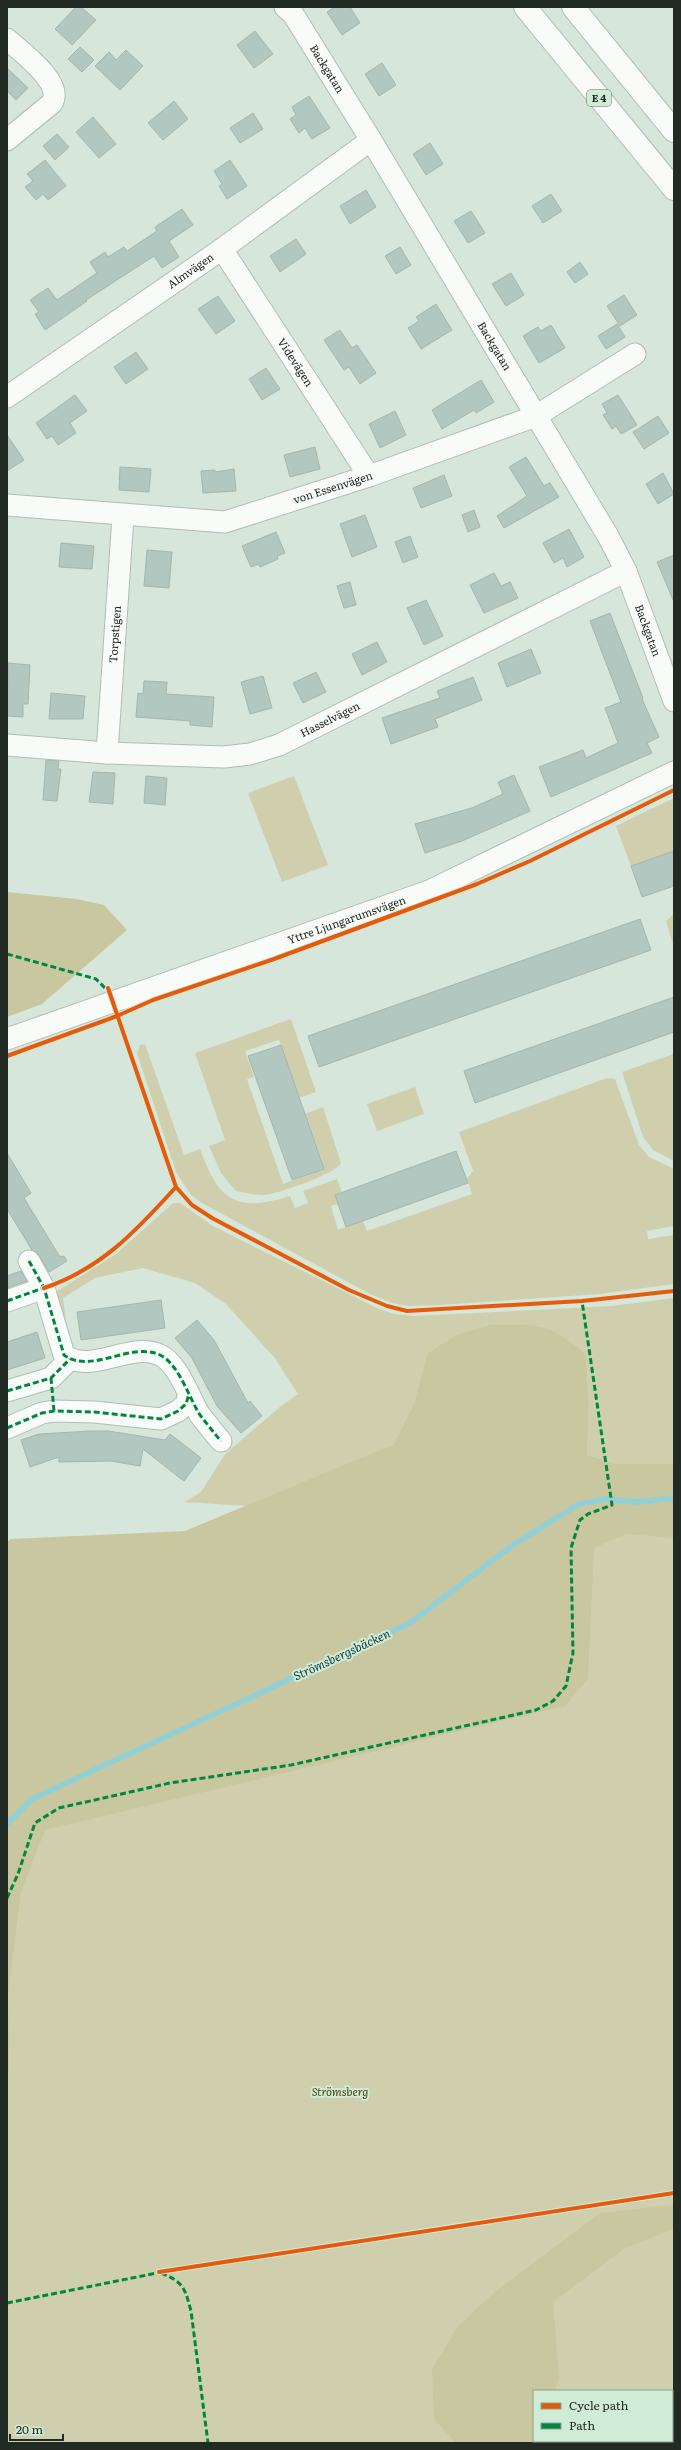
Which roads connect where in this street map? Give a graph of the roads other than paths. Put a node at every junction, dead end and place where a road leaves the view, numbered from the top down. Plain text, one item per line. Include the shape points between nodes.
1 (285, 7) edge
2 (525, 7) edge
3 (573, 7) edge
4 (7, 39) edge
5 (674, 131) edge
6 (7, 140) edge
7 (371, 140) junction
8 (674, 189) edge
9 (222, 249) junction
10 (635, 354) dead end
11 (7, 397) edge
12 (536, 416) junction
13 (369, 476) junction
14 (7, 505) edge
15 (123, 516) junction
16 (626, 570) junction
17 (674, 701) edge
18 (7, 745) edge
19 (107, 753) junction
20 (674, 772) edge
21 (7, 1039) edge
22 (29, 1261) dead end
23 (44, 1288) junction
24 (7, 1302) edge
25 (70, 1358) junction
26 (51, 1378) junction
27 (7, 1391) edge
28 (189, 1394) junction
29 (54, 1411) junction
30 (7, 1428) edge
31 (221, 1441) dead end

1 - 7 street, Backgatan via 292,14
2 - 8 highway, E 4
3 - 5 highway
4 - 6 street via 50,80 55,94 52,103
7 - 9 street, Almvägen
7 - 12 street, Backgatan
9 - 11 street, Almvägen
9 - 13 street, Videvägen
10 - 12 street, von Essenvägen
12 - 13 street, von Essenvägen
12 - 16 street, Backgatan
13 - 15 street, von Essenvägen via 225,522
14 - 15 street, von Essenvägen
15 - 19 street, Torpstigen
16 - 17 street, Backgatan
16 - 19 street, Hasselvägen via 279,745 250,754 224,758
18 - 19 street, Hasselvägen
20 - 21 street, Yttre Ljungarumsvägen via 429,891
22 - 23 street
23 - 24 street
23 - 25 street via 64,1355
25 - 26 street
25 - 28 street via 82,1361 144,1352 160,1355 168,1361
26 - 27 street
26 - 29 street
28 - 29 street via 186,1404 161,1419
28 - 31 street via 200,1414
29 - 30 street via 42,1412

